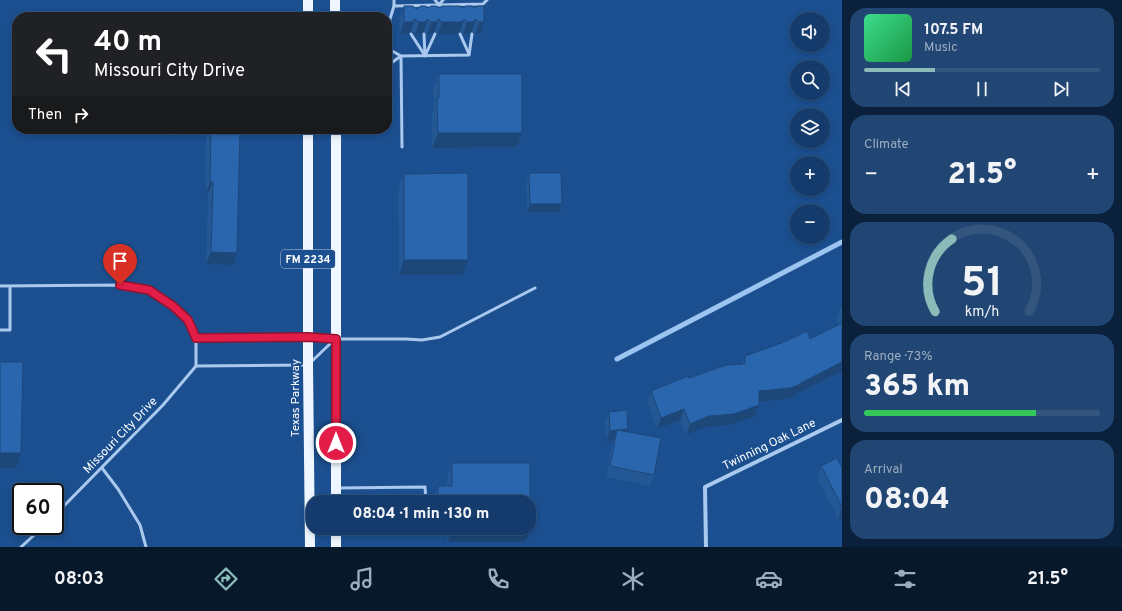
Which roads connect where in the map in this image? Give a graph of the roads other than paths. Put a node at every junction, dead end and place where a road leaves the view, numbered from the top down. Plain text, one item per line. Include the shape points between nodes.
1 (308, 0) edge
2 (335, 0) edge
3 (394, 0) edge
4 (435, 0) edge
5 (443, 0) edge
6 (473, 0) edge
7 (487, 0) edge
8 (473, 4) junction
9 (424, 5) junction
10 (439, 5) junction
11 (465, 5) junction
12 (394, 6) junction
13 (420, 9) edge
14 (428, 9) edge
15 (424, 11) edge
16 (462, 11) edge
17 (468, 11) edge
18 (308, 12) edge
19 (336, 12) edge
20 (392, 12) edge
21 (411, 34) edge
22 (424, 34) edge
23 (435, 34) edge
24 (460, 34) edge
25 (472, 34) edge
26 (392, 51) edge
27 (469, 55) junction
28 (401, 56) junction
29 (425, 56) junction
30 (392, 62) edge
31 (308, 134) edge
32 (336, 134) edge
33 (402, 147) dead end
34 (0, 286) edge
35 (10, 287) junction
36 (535, 288) dead end
37 (0, 330) edge
38 (308, 337) junction
39 (196, 338) junction
40 (336, 339) junction
41 (308, 365) junction
42 (196, 366) junction
43 (842, 420) edge
44 (102, 468) junction
45 (336, 488) junction
46 (336, 495) edge
47 (426, 495) edge
48 (64, 506) edge
49 (34, 535) edge
50 (336, 535) edge
51 (21, 547) edge
52 (146, 547) edge
53 (310, 547) edge
54 (336, 547) edge
55 (706, 547) edge

1 - 18 main road
2 - 19 main road
3 - 12 lane
4 - 10 lane
5 - 10 lane
6 - 8 lane
7 - 8 lane via 484,4
8 - 11 lane
9 - 10 lane
9 - 12 lane
9 - 13 lane
9 - 14 lane
9 - 15 lane
10 - 11 lane
11 - 16 lane
11 - 17 lane
12 - 20 lane
21 - 29 lane
22 - 29 lane
23 - 29 lane
24 - 27 lane
25 - 27 lane
26 - 28 lane
27 - 29 lane
28 - 29 lane
28 - 30 lane
28 - 33 lane
31 - 38 main road, Texas Parkway / FM 2234
32 - 40 main road, FM 2234
34 - 35 lane
35 - 37 lane via 10,330
35 - 39 lane via 120,285 149,290 188,320
36 - 40 lane via 440,337 422,340
38 - 39 lane
38 - 40 lane
38 - 41 main road, Texas Parkway / FM 2234
39 - 42 lane
40 - 41 lane
40 - 45 main road, FM 2234
41 - 42 lane
41 - 53 main road, Texas Parkway / FM 2234
42 - 44 lane, Missouri City Drive via 163,405
43 - 55 street, Twinning Oak Lane via 705,487
44 - 48 lane, Missouri City Drive
44 - 52 lane via 140,525
45 - 46 main road, FM 2234
45 - 47 lane via 425,487
49 - 51 lane
50 - 54 main road

